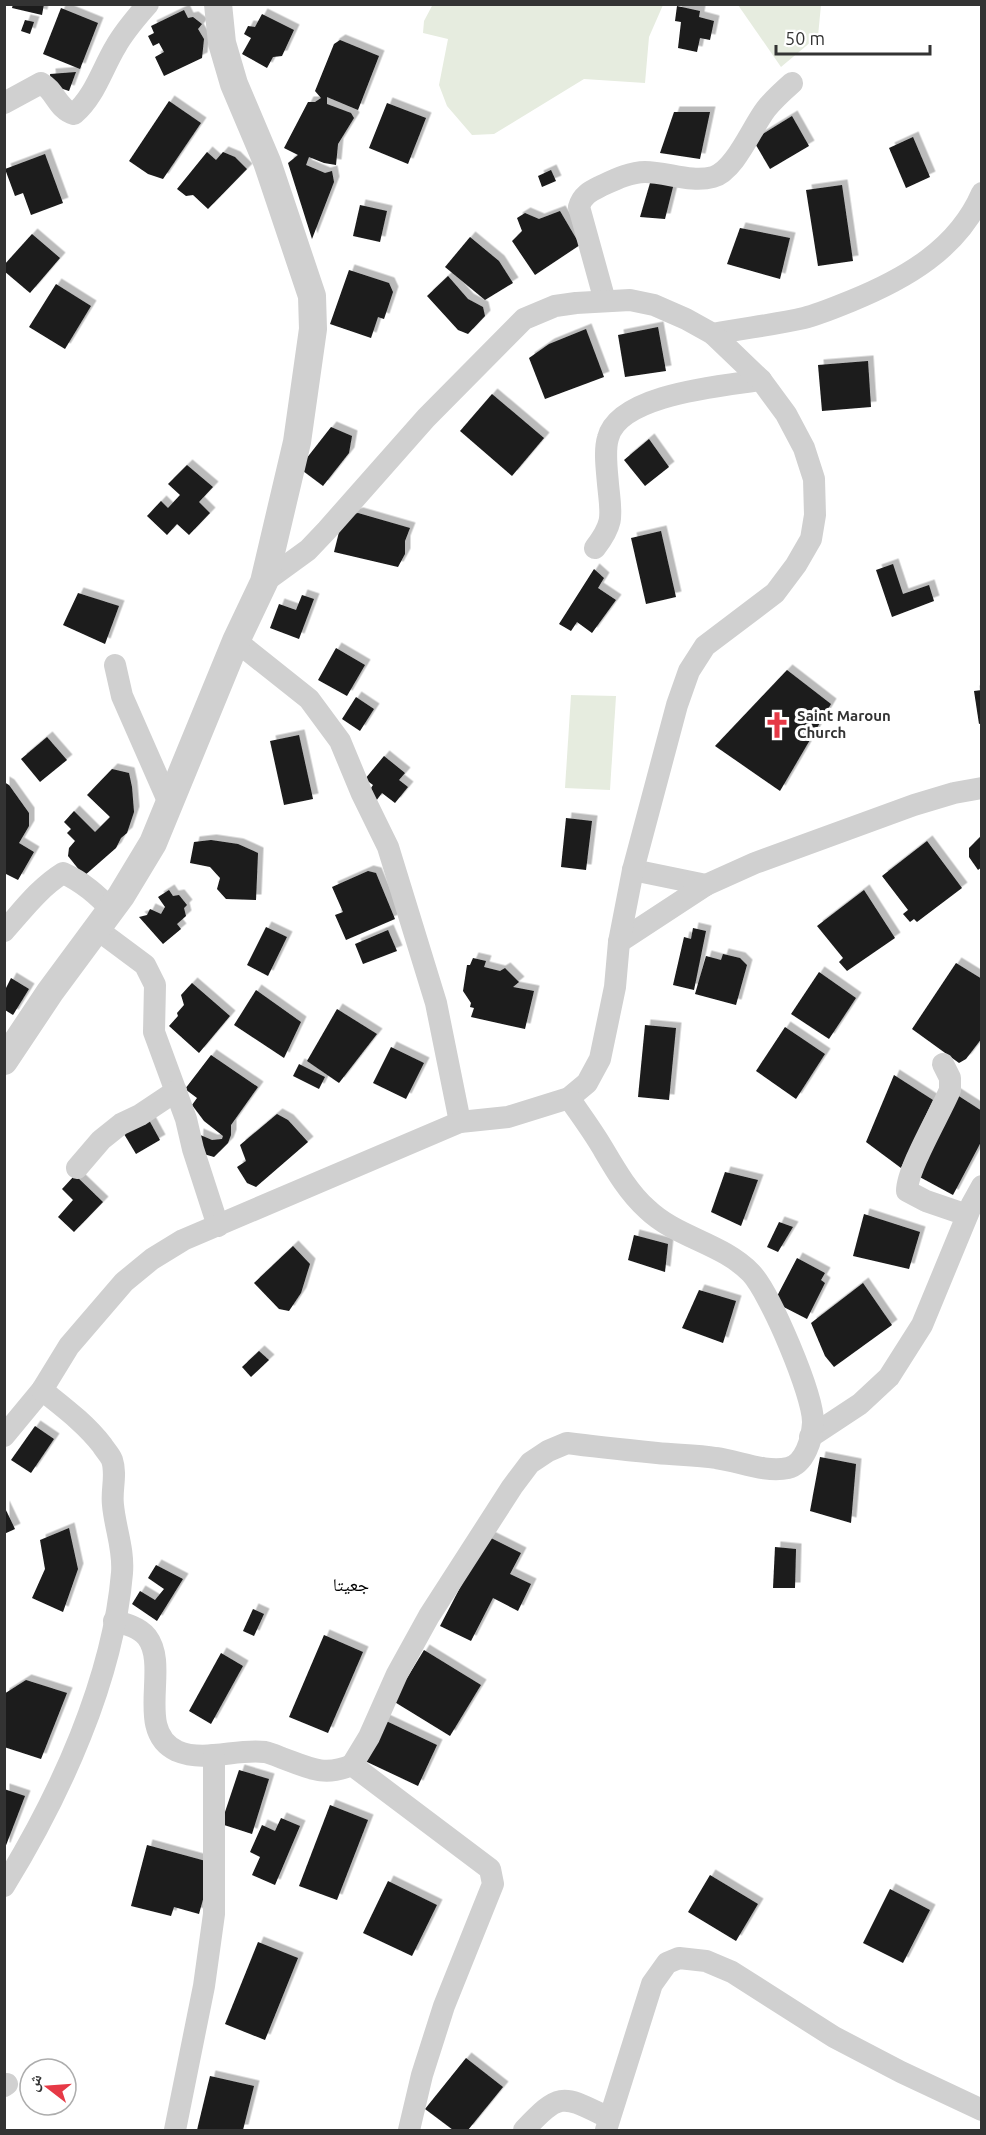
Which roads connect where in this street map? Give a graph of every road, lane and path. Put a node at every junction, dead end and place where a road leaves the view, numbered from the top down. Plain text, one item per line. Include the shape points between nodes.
1 (148, 4) edge
2 (218, 4) edge
3 (792, 83) dead end
4 (4, 102) edge
5 (981, 193) edge
6 (605, 301) junction
7 (713, 334) junction
8 (761, 380) junction
9 (595, 548) dead end
10 (264, 582) junction
11 (236, 640) junction
12 (115, 665) dead end
13 (981, 788) edge
14 (169, 803) junction
15 (633, 870) junction
16 (706, 885) junction
17 (105, 920) junction
18 (4, 931) edge
19 (619, 942) junction
20 (4, 1061) edge
21 (943, 1064) dead end
22 (176, 1091) junction
23 (569, 1098) junction
24 (460, 1122) junction
25 (77, 1168) dead end
26 (981, 1185) edge
27 (967, 1215) junction
28 (218, 1226) junction
29 (42, 1390) junction
30 (4, 1437) edge
31 (810, 1437) junction
32 (114, 1621) junction
33 (214, 1755) junction
34 (352, 1765) junction
35 (4, 1886) edge
36 (981, 2110) edge
37 (607, 2124) edge
38 (175, 2130) edge
39 (409, 2130) edge
40 (524, 2130) edge

1 - 4 street via 126,29 102,75 74,114 63,108 41,83
2 - 10 street via 222,43 234,84 267,162 312,296 314,329 297,442
3 - 6 street via 767,108 732,162 714,177 643,172 618,178 581,200 579,207
5 - 7 street via 965,225 906,275 807,317
6 - 7 street via 630,300 654,305
6 - 10 street via 555,306 524,319 426,418 308,550
7 - 8 street
8 - 9 street via 681,392 639,407 616,421 608,438 610,522 608,532
8 - 15 street via 786,414 804,448 814,479 811,539 775,593 705,646 689,671
10 - 11 street
11 - 14 street
11 - 24 street via 309,699 340,741 388,848 436,1004
12 - 14 street via 122,696
13 - 16 street via 914,805
14 - 17 street via 153,843
15 - 16 street
15 - 19 street
16 - 19 street
17 - 18 street via 93,891 63,873 38,891
17 - 20 street
17 - 22 street via 145,965 155,985 154,1032
19 - 23 street via 615,987 600,1059 587,1083
21 - 27 street via 950,1078 950,1090 907,1191
22 - 25 street via 121,1124
22 - 28 street
23 - 24 street via 508,1117
23 - 31 street via 618,1174 647,1209 669,1226 734,1260 762,1288 804,1384 813,1423
24 - 28 street
26 - 27 street
27 - 31 street via 922,1325 889,1377 860,1404
28 - 29 street via 183,1240 124,1282 69,1346
29 - 30 street
29 - 32 street via 88,1428 112,1458 112,1504 122,1571
31 - 34 street via 804,1456 790,1467 773,1469 716,1458 567,1443 530,1463 429,1616
32 - 33 street via 138,1628 148,1637 154,1655 156,1724 162,1740 178,1751
32 - 35 street via 100,1680 80,1736 25,1852
33 - 34 street via 265,1752 324,1772
33 - 38 street via 214,1914
34 - 39 street via 490,1869 493,1884 444,2006
36 - 37 street via 834,2037 732,1972 706,1961 679,1958 667,1963 652,1983
37 - 40 street via 569,2100 561,2100

